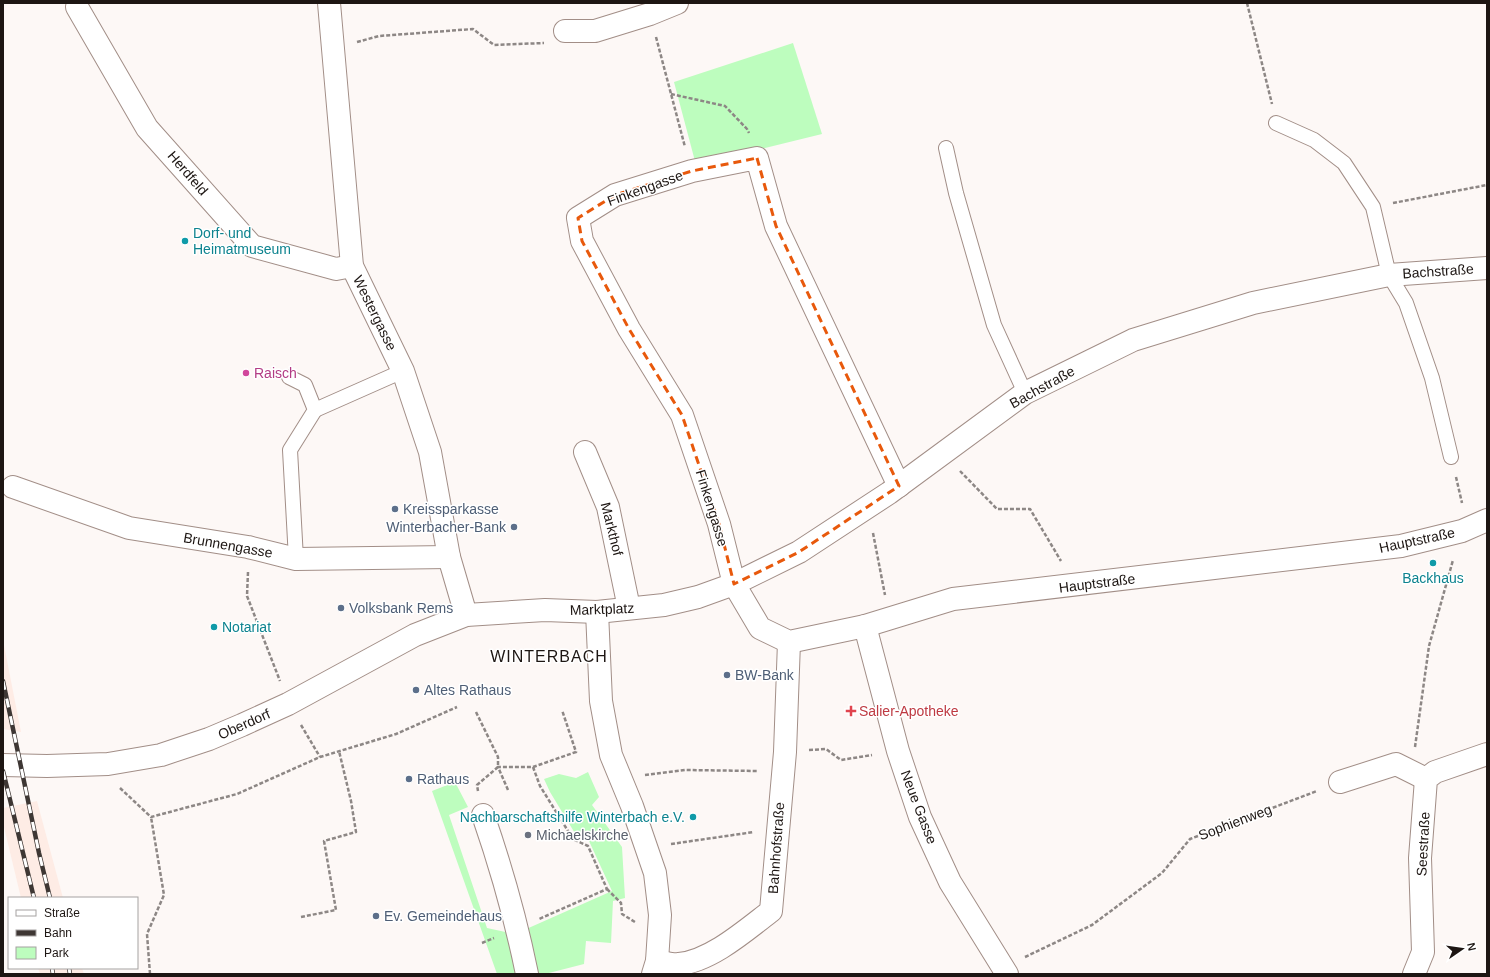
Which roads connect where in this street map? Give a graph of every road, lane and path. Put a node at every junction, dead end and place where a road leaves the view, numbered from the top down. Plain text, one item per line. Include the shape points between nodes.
1 (329, 3) edge
2 (677, 3) edge
3 (1248, 3) edge
4 (77, 7) dead end
5 (650, 14) junction
6 (565, 30) joint
7 (332, 49) junction
8 (671, 94) junction
9 (1276, 124) joint
10 (946, 148) dead end
11 (757, 158) junction
12 (692, 171) junction
13 (1487, 185) edge
14 (1373, 207) junction
15 (352, 266) junction
16 (1487, 268) edge
17 (1388, 275) junction
18 (403, 371) junction
19 (289, 377) dead end
20 (1025, 394) junction
21 (315, 410) junction
22 (585, 452) dead end
23 (944, 453) junction
24 (1451, 457) joint
25 (899, 486) junction
26 (13, 487) dead end
27 (863, 510) junction
28 (1487, 520) edge
29 (1462, 532) junction
30 (248, 547) junction
31 (449, 557) junction
32 (296, 559) junction
33 (734, 584) junction
34 (1064, 587) junction
35 (629, 608) junction
36 (597, 612) junction
37 (466, 615) junction
38 (890, 619) junction
39 (865, 626) junction
40 (789, 642) junction
41 (288, 704) junction
42 (457, 707) dead end
43 (562, 710) dead end
44 (476, 712) dead end
45 (339, 751) junction
46 (898, 751) junction
47 (1487, 754) edge
48 (320, 757) junction
49 (784, 762) junction
50 (108, 764) junction
51 (3, 765) edge
52 (498, 767) junction
53 (533, 767) junction
54 (1431, 775) junction
55 (622, 782) junction
56 (1340, 782) joint
57 (508, 790) dead end
58 (481, 806) joint
59 (151, 817) junction
60 (778, 829) junction
61 (648, 851) junction
62 (607, 889) junction
63 (301, 917) dead end
64 (518, 928) junction
65 (660, 930) junction
66 (482, 943) dead end
67 (655, 968) edge
68 (1005, 971) edge
69 (150, 974) edge
70 (527, 974) edge
71 (1414, 974) edge

1 - 7 street, Westergasse
2 - 5 street
3 - 9 path
4 - 15 street, Herdfeld via 147,128 252,246 336,269
5 - 6 street via 595,31
5 - 8 path
6 - 7 path via 553,43 494,44 473,29 379,36
7 - 15 street, Westergasse
8 - 11 path via 725,106 747,129
8 - 12 path
9 - 14 lane, Bachstraße via 1314,140 1344,162
10 - 20 lane via 956,193 994,325
11 - 12 street, Finkengasse
11 - 25 street via 776,226
12 - 33 street, Finkengasse via 615,195 578,218 582,241 629,329 682,415 719,524
13 - 14 path
14 - 17 lane, Bachstraße
15 - 18 street, Westergasse
16 - 17 street, Bachstraße
17 - 20 street, Bachstraße via 1253,302 1133,340
17 - 24 lane via 1406,303 1432,378
18 - 21 lane
18 - 31 street, Westergasse via 430,452
19 - 21 lane via 305,385
20 - 23 street, Bachstraße
21 - 32 lane via 290,450
22 - 35 street, Markthof via 608,507
23 - 25 street, Bachstraße
23 - 34 path via 997,509 1030,509 1063,564
24 - 29 path via 1466,517
25 - 27 street, Bachstraße
26 - 30 street, Brunnengasse via 129,528
27 - 33 street, Bachstraße via 799,552
27 - 38 path via 871,524
28 - 29 street, Hauptstraße
29 - 34 street, Hauptstraße via 1400,546
29 - 54 path via 1429,646 1414,752
30 - 32 street, Brunnengasse
30 - 41 path via 247,596
31 - 32 street, Brunnengasse
31 - 37 street, Westergasse
33 - 35 street, Marktplatz via 698,597 664,605
33 - 40 street via 760,628
34 - 38 street, Hauptstraße via 953,600
35 - 36 street, Marktplatz
36 - 37 street, Marktplatz via 545,610
36 - 55 street via 601,700 611,754
37 - 41 street, Oberdorf via 414,635
38 - 39 street, Hauptstraße
39 - 40 street, Hauptstraße
39 - 46 street, Neue Gasse
40 - 49 street, Bahnhofstraße
41 - 48 path
41 - 50 street, Oberdorf via 202,741 161,755
42 - 45 path via 396,734
43 - 53 path via 576,752
44 - 52 path via 498,757
45 - 48 path
45 - 63 path via 356,832 324,841 336,910
46 - 49 path via 841,760 826,749
46 - 68 street, Neue Gasse via 920,817 950,882
47 - 54 street
48 - 59 path via 237,794
49 - 55 path via 685,770 639,776
49 - 60 street, Bahnhofstraße
50 - 51 street, Oberdorf
50 - 59 path via 111,781
52 - 53 path
52 - 57 path
52 - 58 path via 477,785
53 - 62 path via 540,786 573,839 588,846
54 - 56 street via 1396,764
54 - 71 street, Seestraße via 1420,858 1423,952
55 - 61 street
56 - 68 path, Sophienweg via 1190,839 1162,872 1092,925
58 - 64 street
59 - 69 path via 164,895 147,934
60 - 61 path via 668,844
60 - 67 street, Bahnhofstraße via 771,911 726,945 694,961
61 - 65 street via 655,873
62 - 64 path
62 - 65 path via 621,903 622,914 642,926
64 - 66 path
64 - 70 street
65 - 67 street

